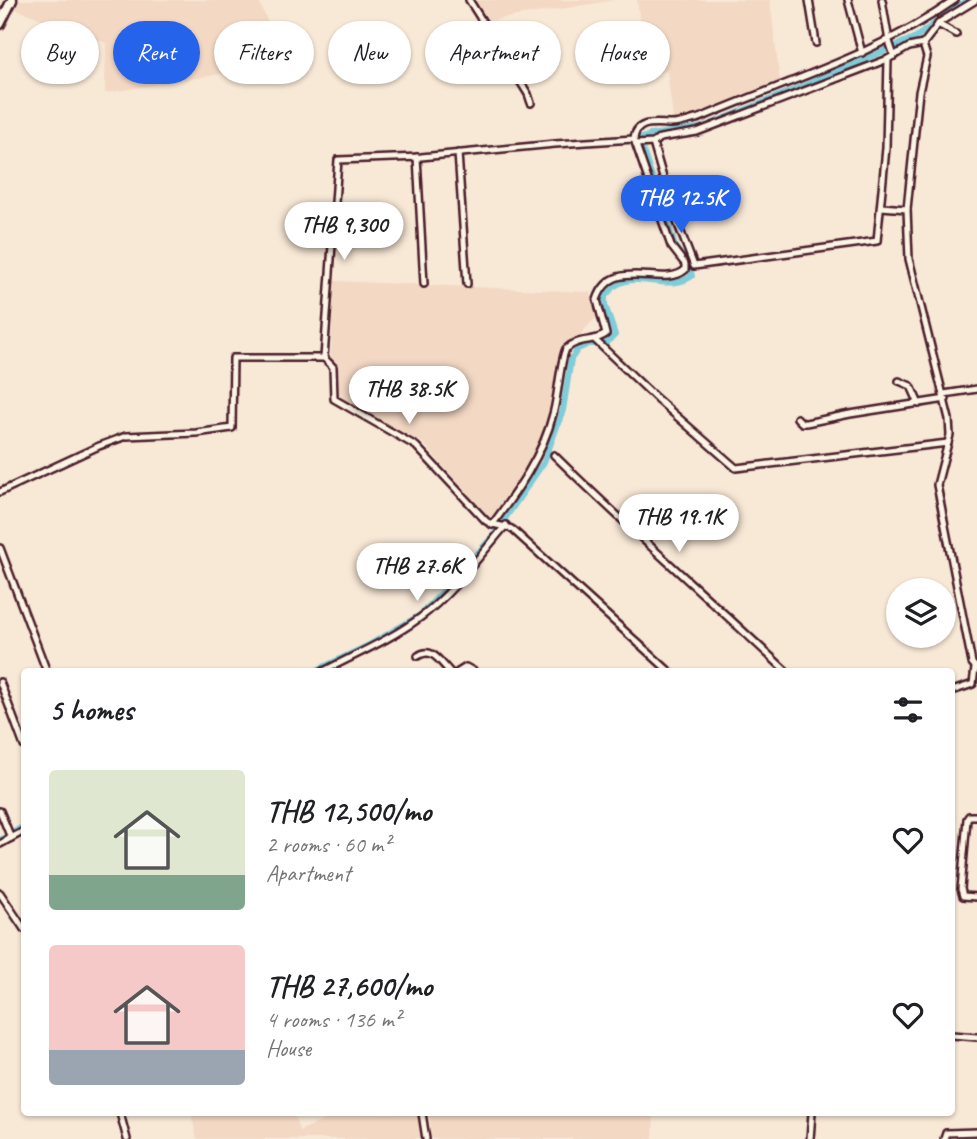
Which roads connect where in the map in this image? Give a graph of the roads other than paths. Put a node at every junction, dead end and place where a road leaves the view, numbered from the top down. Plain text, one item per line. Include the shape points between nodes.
1 (12, 0) edge
2 (469, 0) edge
3 (809, 0) edge
4 (848, 0) edge
5 (882, 0) edge
6 (942, 0) edge
7 (955, 0) edge
8 (976, 0) edge
9 (943, 8) junction
10 (0, 24) edge
11 (938, 24) junction
12 (956, 34) dead end
13 (889, 42) junction
14 (816, 43) dead end
15 (923, 44) junction
16 (862, 53) junction
17 (892, 56) junction
18 (531, 103) dead end
19 (636, 139) junction
20 (650, 143) junction
21 (458, 153) junction
22 (417, 157) junction
23 (881, 207) junction
24 (907, 209) junction
25 (424, 284) dead end
26 (467, 284) dead end
27 (594, 339) junction
28 (324, 358) junction
29 (900, 381) dead end
30 (977, 389) edge
31 (945, 397) junction
32 (919, 404) junction
33 (797, 418) dead end
34 (948, 443) junction
35 (554, 455) dead end
36 (0, 492) edge
37 (493, 525) junction
38 (504, 525) junction
39 (0, 548) edge
40 (418, 656) dead end
41 (45, 668) edge
42 (330, 668) edge
43 (446, 668) edge
44 (666, 668) edge
45 (783, 668) edge
46 (976, 669) edge
47 (0, 682) edge
48 (955, 690) edge
49 (21, 738) edge
50 (0, 811) edge
51 (977, 816) edge
52 (21, 832) edge
53 (10, 835) junction
54 (0, 844) edge
55 (0, 893) edge
56 (977, 897) edge
57 (21, 924) edge
58 (955, 1035) edge
59 (977, 1037) edge
60 (122, 1116) edge
61 (422, 1116) edge
62 (811, 1116) edge
63 (977, 1132) edge
64 (127, 1139) edge
65 (426, 1139) edge
66 (810, 1139) edge
67 (944, 1139) edge

1 - 10 main road
2 - 18 street
3 - 14 street
4 - 16 street
5 - 13 street
6 - 9 street
7 - 9 street
8 - 11 street
9 - 13 street
11 - 12 street
11 - 15 street
13 - 16 street
13 - 17 street
15 - 17 street
15 - 24 street via 927,57
16 - 19 street via 700,118 651,123
17 - 20 street via 722,124
17 - 23 street
19 - 20 street
19 - 21 street
19 - 27 street via 671,246 685,270 681,274 625,275 603,288 597,300 606,334
20 - 23 street via 694,265 873,242 878,237
21 - 22 street
21 - 26 street
22 - 25 street
22 - 28 street via 338,160
23 - 24 street
24 - 31 street via 910,271
27 - 34 street via 736,468
27 - 37 street via 566,349 543,442
28 - 36 street via 233,358 233,425 229,429 127,436
28 - 37 street via 332,367 334,399 416,446
29 - 32 street via 911,386
30 - 31 street
31 - 32 street
31 - 34 street
32 - 33 street via 806,424
34 - 46 street via 937,485
35 - 45 street
37 - 38 street
38 - 42 street via 423,616
38 - 44 street
39 - 41 street
40 - 43 street via 431,653
46 - 48 street via 973,684
47 - 49 street
50 - 53 street
51 - 56 street via 967,819 961,889 963,895
52 - 53 street
53 - 54 street
55 - 57 street
58 - 59 street
60 - 64 street
61 - 65 street
62 - 66 street
63 - 67 street via 951,1131

